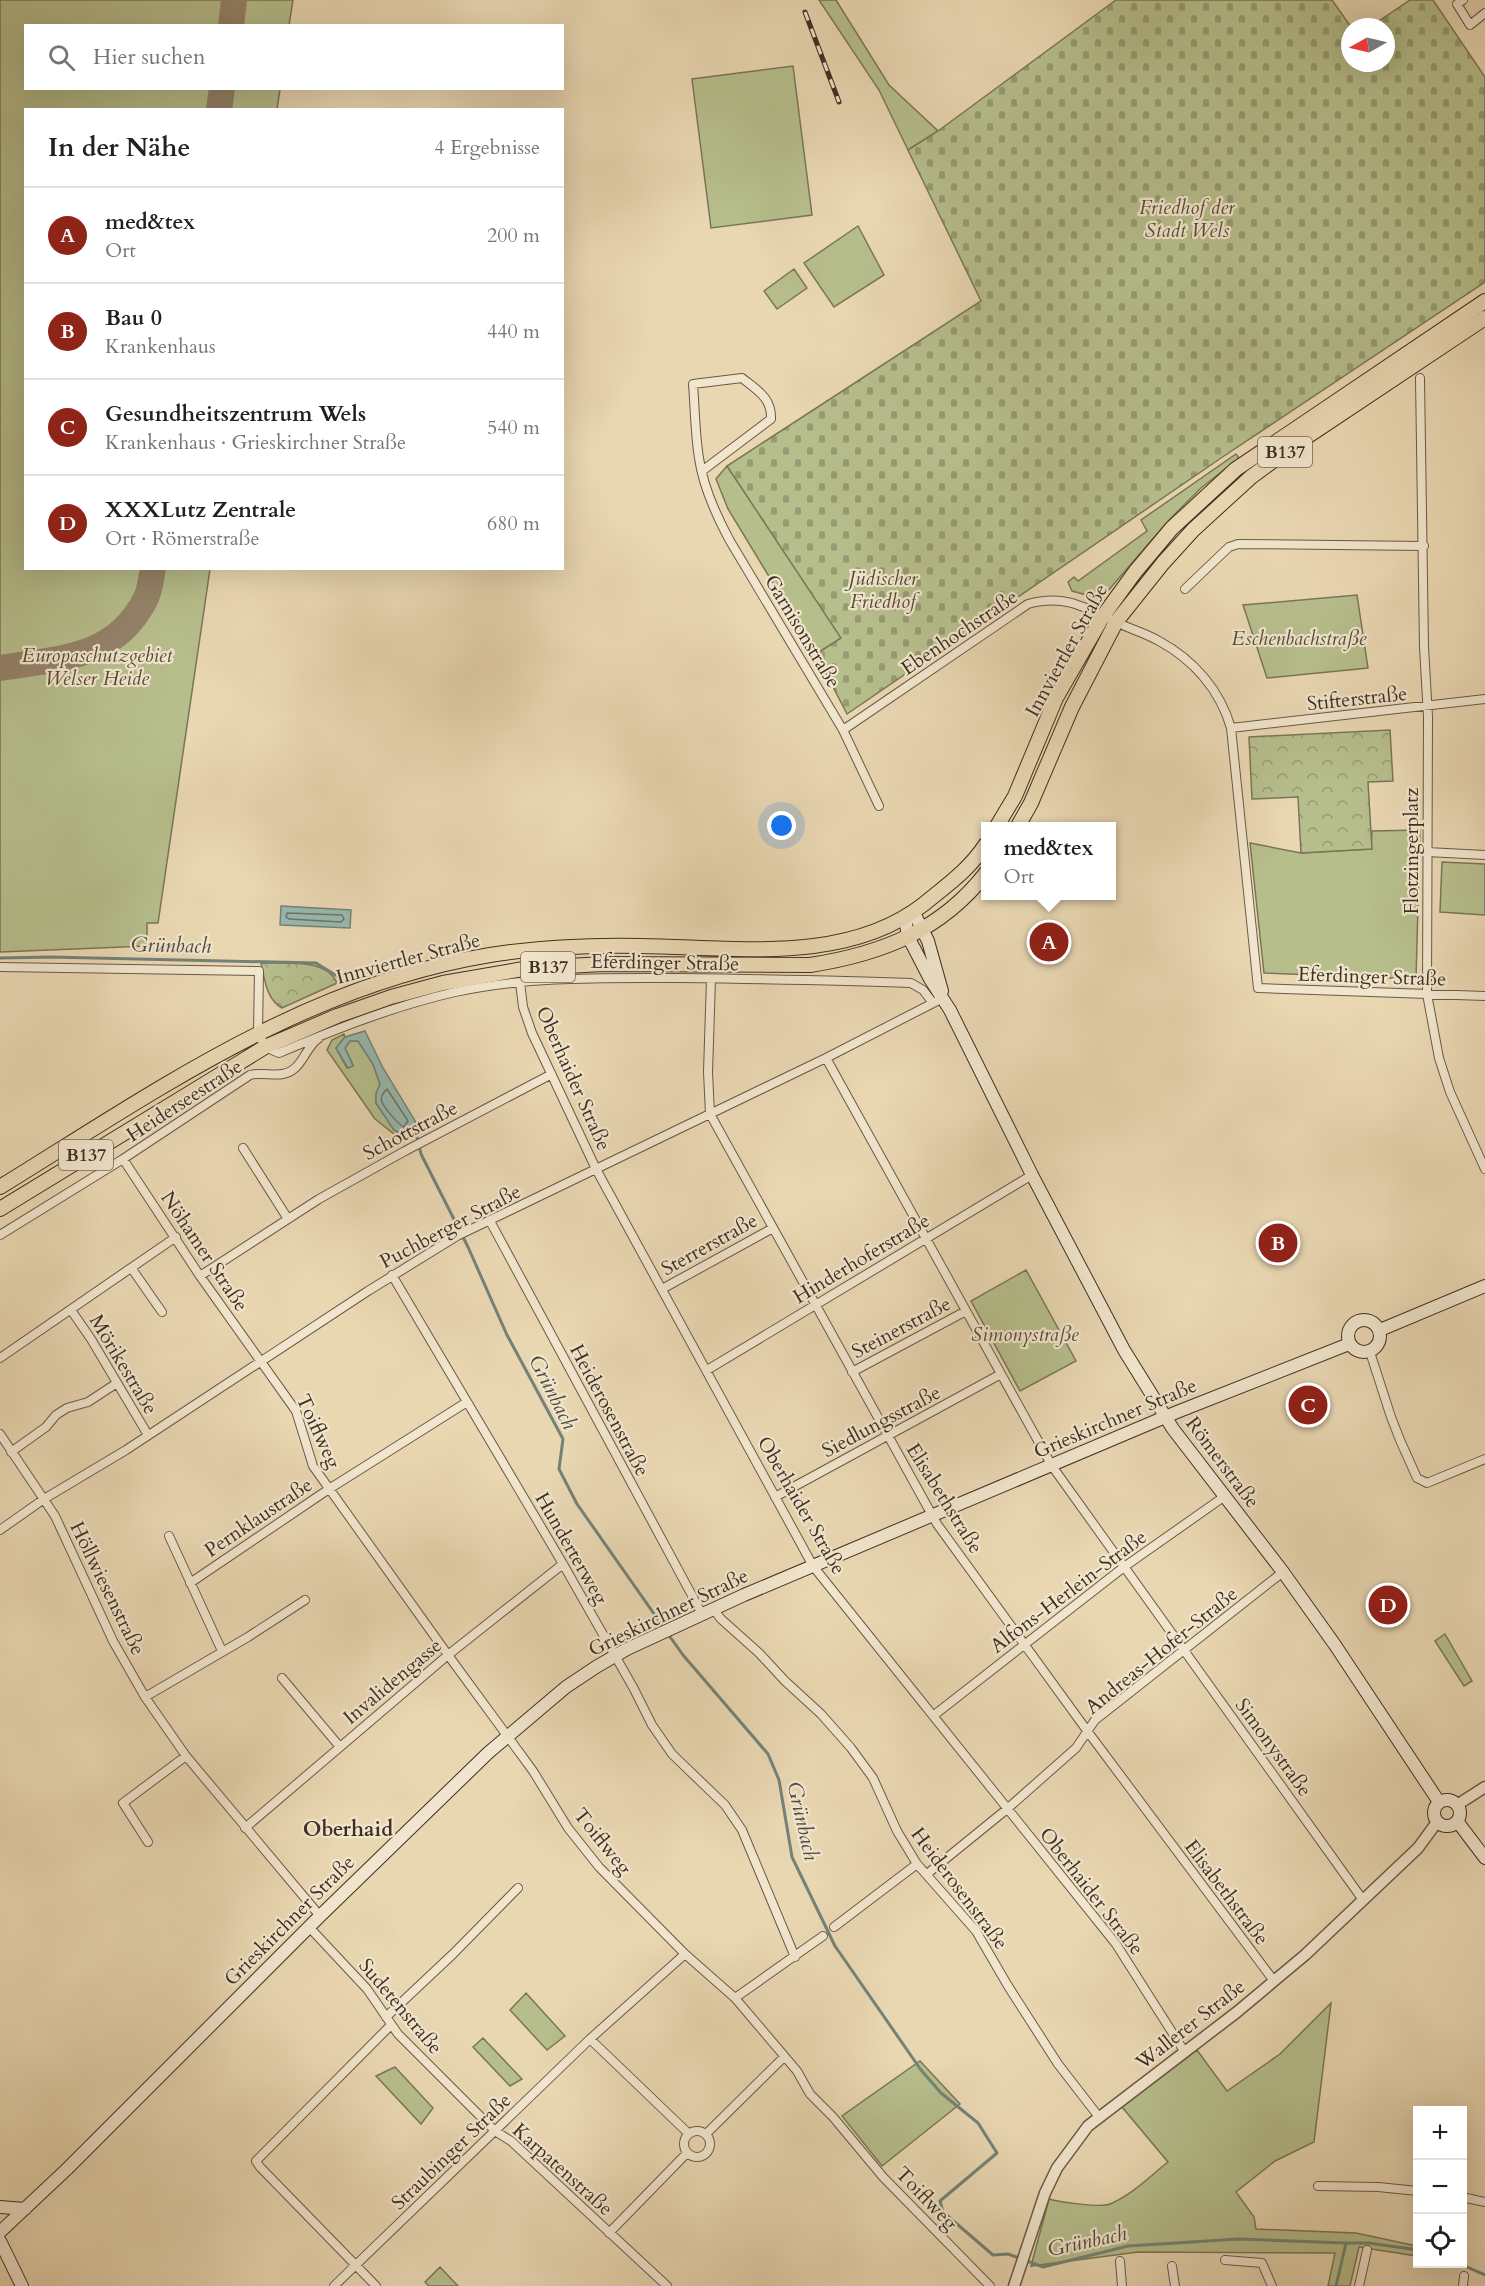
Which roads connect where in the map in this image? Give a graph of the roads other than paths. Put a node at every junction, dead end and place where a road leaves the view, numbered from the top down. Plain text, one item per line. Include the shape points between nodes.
1 (1463, 0) edge
2 (1485, 13) edge
3 (1485, 301) edge
4 (1485, 318) edge
5 (1420, 378) dead end
6 (702, 471) junction
7 (1424, 546) junction
8 (1185, 589) dead end
9 (1103, 615) junction
10 (1116, 622) junction
11 (1485, 699) edge
12 (1427, 707) junction
13 (1231, 728) junction
14 (843, 730) junction
15 (879, 807) dead end
16 (999, 822) edge
17 (1020, 822) edge
18 (981, 850) edge
19 (1426, 852) junction
20 (1485, 855) edge
21 (981, 878) edge
22 (909, 915) junction
23 (923, 931) junction
24 (908, 937) junction
25 (0, 968) edge
26 (711, 979) junction
27 (519, 982) junction
28 (1427, 994) junction
29 (1485, 996) edge
30 (938, 1001) junction
31 (258, 1032) junction
32 (324, 1034) junction
33 (265, 1047) junction
34 (826, 1058) junction
35 (550, 1075) junction
36 (710, 1114) junction
37 (243, 1148) dead end
38 (123, 1159) junction
39 (596, 1169) junction
40 (1485, 1169) edge
41 (1032, 1175) junction
42 (0, 1187) edge
43 (0, 1209) edge
44 (288, 1219) junction
45 (490, 1221) junction
46 (773, 1228) junction
47 (0, 1235) edge
48 (177, 1238) junction
49 (926, 1239) junction
50 (132, 1269) junction
51 (392, 1275) junction
52 (200, 1276) junction
53 (1485, 1286) edge
54 (662, 1289) junction
55 (815, 1304) junction
56 (71, 1310) junction
57 (966, 1311) junction
58 (162, 1312) dead end
59 (1380, 1330) junction
60 (1349, 1344) junction
61 (1370, 1352) junction
62 (0, 1358) edge
63 (262, 1362) junction
64 (707, 1370) junction
65 (852, 1372) junction
66 (1001, 1374) junction
67 (117, 1383) junction
68 (467, 1402) junction
69 (1166, 1417) junction
70 (0, 1434) edge
71 (148, 1435) junction
72 (888, 1437) junction
73 (11, 1452) junction
74 (1485, 1460) edge
75 (1052, 1466) junction
76 (329, 1489) junction
77 (1225, 1496) junction
78 (776, 1497) junction
79 (44, 1499) junction
80 (933, 1516) junction
81 (0, 1530) edge
82 (169, 1536) dead end
83 (563, 1564) junction
84 (813, 1566) junction
85 (1124, 1567) junction
86 (1283, 1572) junction
87 (190, 1583) junction
88 (305, 1600) dead end
89 (707, 1611) junction
90 (1025, 1644) junction
91 (222, 1651) junction
92 (1184, 1651) junction
93 (448, 1655) junction
94 (615, 1655) junction
95 (282, 1678) dead end
96 (145, 1697) junction
97 (933, 1716) junction
98 (1088, 1732) junction
99 (508, 1736) junction
100 (340, 1747) junction
101 (186, 1756) junction
102 (1485, 1787) edge
103 (1439, 1802) junction
104 (1457, 1805) junction
105 (1007, 1809) junction
106 (1457, 1821) junction
107 (1437, 1822) junction
108 (245, 1828) junction
109 (148, 1842) dead end
110 (1485, 1858) edge
111 (917, 1864) junction
112 (927, 1874) junction
113 (518, 1888) dead end
114 (1363, 1900) junction
115 (320, 1916) junction
116 (309, 1927) junction
117 (834, 1927) dead end
118 (823, 1936) dead end
119 (686, 1954) junction
120 (795, 1957) junction
121 (1274, 1982) junction
122 (735, 1998) junction
123 (388, 2021) junction
124 (590, 2039) junction
125 (1184, 2051) junction
126 (784, 2057) junction
127 (1099, 2117) junction
128 (495, 2131) junction
129 (688, 2133) junction
130 (706, 2134) junction
131 (687, 2153) junction
132 (1318, 2186) dead end
133 (1413, 2190) edge
134 (1467, 2198) edge
135 (1485, 2202) edge
136 (0, 2207) edge
137 (24, 2209) junction
138 (0, 2232) edge
139 (609, 2233) junction
140 (0, 2241) edge
141 (1367, 2250) dead end
142 (0, 2260) edge
143 (1225, 2260) dead end
144 (1120, 2261) dead end
145 (12, 2266) junction
146 (357, 2266) junction
147 (1172, 2266) dead end
148 (1464, 2276) dead end
149 (22, 2286) edge
150 (334, 2286) edge
151 (376, 2286) edge
152 (667, 2286) edge
153 (990, 2286) edge
154 (1014, 2286) edge
155 (1122, 2286) edge
156 (1175, 2286) edge
157 (1272, 2286) edge
158 (1359, 2286) edge
159 (1463, 2286) edge

1 - 2 street via 1457,4 1470,25
3 - 9 main road, Innviertler Straße / B137 via 1236,469 1172,528
4 - 10 main road, Innviertler Straße / B137 via 1251,477 1192,530
5 - 7 street
6 - 6 street, Garnisonstraße via 771,419 768,400 742,378 693,384
6 - 14 street, Garnisonstraße via 718,520
7 - 8 street via 1238,544 1229,547
7 - 12 street
9 - 10 street, Ebenhochstraße
9 - 14 street, Ebenhochstraße via 1063,600 1028,604
9 - 16 main road, Innviertler Straße / B137 via 1056,698 1015,796
10 - 13 street, Ebenhochstraße via 1158,640 1201,672 1227,713
10 - 17 main road, Innviertler Straße / B137
11 - 12 street, Stifterstraße
12 - 13 street, Stifterstraße
12 - 19 street, Flotzingerplatz
13 - 28 street, Eferdinger Straße via 1258,988
14 - 15 street, Garnisonstraße
18 - 22 main road, Innviertler Straße / B137 via 957,877
19 - 20 street
19 - 28 street, Flotzingerplatz
21 - 23 main road, Innviertler Straße / B137
22 - 23 main road, Römerstraße
22 - 24 main road, Römerstraße
22 - 31 main road, Innviertler Straße / B137 via 854,938 806,947 603,946 490,955 374,983
23 - 24 main road, Innviertler Straße / B137
23 - 30 main road, Römerstraße via 937,969
24 - 30 main road, Römerstraße
24 - 33 main road, Innviertler Straße / B137 via 871,953 810,965 604,964 493,973 392,997
25 - 31 street via 259,971
26 - 27 street, Eferdinger Straße via 585,977
26 - 30 street, Eferdinger Straße via 910,983
26 - 36 street, Elisabethstraße
27 - 32 street, Eferdinger Straße via 411,1003
27 - 35 street, Oberhaider Straße via 532,1033
28 - 29 street, Eferdinger Straße
28 - 40 street, Flotzingerplatz via 1439,1058
30 - 34 street, Puchberger Straße
30 - 41 main road, Römerstraße via 974,1056
31 - 33 street
31 - 42 main road, Innviertler Straße / B137
32 - 33 street via 279,1053
32 - 38 street, Heiderseestraße via 315,1040 295,1070 250,1075
33 - 43 main road, Innviertler Straße / B137
34 - 36 street, Puchberger Straße
34 - 49 street, Simonystraße
35 - 39 street, Oberhaider Straße
35 - 44 street, Schottstraße via 414,1146
36 - 39 street, Puchberger Straße
36 - 46 street, Elisabethstraße
37 - 44 street
38 - 47 street, Heiderseestraße
38 - 48 street, Nöhamer Straße
39 - 45 street, Puchberger Straße
39 - 54 street, Oberhaider Straße
41 - 49 street, Hinderhoferstraße
41 - 69 main road, Römerstraße via 1125,1350
44 - 52 street, Schottstraße
45 - 51 street, Puchberger Straße
45 - 89 street, Heiderosenstraße
46 - 54 street, Sterrerstraße
46 - 55 street, Elisabethstraße
48 - 50 street
48 - 52 street, Nöhamer Straße
49 - 55 street, Hinderhoferstraße
49 - 57 street, Simonystraße
50 - 56 street
50 - 58 street
51 - 63 street, Puchberger Straße
51 - 68 street, Hunderterweg
52 - 63 street, Nöhamer Straße
53 - 59 main road
54 - 64 street, Oberhaider Straße
55 - 64 street, Hinderhoferstraße
55 - 65 street, Elisabethstraße
56 - 62 street
56 - 67 street, Mörikestraße
57 - 65 street, Steinerstraße
57 - 66 street, Simonystraße
59 - 60 main road via 1375,1323 1359,1321 1348,1333
59 - 61 main road via 1381,1339
60 - 61 main road via 1361,1353
60 - 69 main road, Grieskirchner Straße
61 - 74 street via 1391,1417 1417,1478 1427,1483
63 - 71 street, Puchberger Straße
63 - 76 street, Toiflweg via 296,1411 313,1466
64 - 78 street, Oberhaider Straße
65 - 72 street, Elisabethstraße
66 - 72 street, Siedlungsstraße
66 - 75 street, Simonystraße
67 - 71 street, Mörikestraße
67 - 73 street via 88,1402 67,1408
68 - 76 street, Pernklaustraße
68 - 83 street, Hunderterweg
69 - 75 main road, Grieskirchner Straße
69 - 77 main road, Römerstraße
70 - 73 street, Höllwiesenstraße
71 - 79 street, Puchberger Straße
72 - 78 street, Siedlungsstraße
72 - 80 street, Elisabethstraße
73 - 79 street, Höllwiesenstraße
75 - 80 main road, Grieskirchner Straße
75 - 85 street, Simonystraße
76 - 87 street, Pernklaustraße
76 - 93 street, Toiflweg
77 - 85 street, Alfons-Herlein-Straße
77 - 86 main road, Römerstraße
78 - 84 street, Oberhaider Straße
79 - 81 street, Puchberger Straße
79 - 96 street, Höllwiesenstraße via 113,1641
80 - 84 main road, Grieskirchner Straße
80 - 90 street, Elisabethstraße
82 - 87 street
83 - 93 street, Invalidengasse
83 - 94 street, Hunderterweg
84 - 89 main road, Grieskirchner Straße
84 - 97 street, Oberhaider Straße
85 - 90 street, Alfons-Herlein-Straße
85 - 92 street, Simonystraße
86 - 92 street, Andreas-Hofer-Straße
86 - 103 main road, Römerstraße
87 - 91 street
88 - 91 street
89 - 94 main road, Grieskirchner Straße
89 - 111 street, Heiderosenstraße via 759,1653 851,1748 873,1778
90 - 97 street, Alfons-Herlein-Straße
90 - 98 street, Elisabethstraße
91 - 96 street
92 - 98 street, Andreas-Hofer-Straße via 1095,1720
92 - 114 street, Simonystraße
93 - 99 street, Toiflweg
93 - 100 street, Invalidengasse
94 - 99 main road, Grieskirchner Straße via 566,1687
94 - 120 street, Hunderterweg via 672,1754 725,1805 742,1830
95 - 100 street
96 - 101 street, Höllwiesenstraße
97 - 105 street, Oberhaider Straße
98 - 105 street, Andreas-Hofer-Straße via 1076,1748
98 - 121 street, Elisabethstraße
99 - 115 main road, Grieskirchner Straße
99 - 119 street, Toiflweg via 568,1828 599,1867
100 - 108 street, Invalidengasse
101 - 108 street, Höllwiesenstraße
101 - 109 street via 123,1803
102 - 104 street
103 - 104 main road via 1449,1800
103 - 107 main road via 1433,1811
104 - 106 main road
105 - 112 street, Andreas-Hofer-Straße
105 - 125 street, Oberhaider Straße via 1116,1944
106 - 107 main road via 1446,1826
106 - 110 main road
107 - 114 street, Wallerer Straße via 1418,1848
108 - 115 street, Höllwiesenstraße
111 - 112 street, Heiderosenstraße
111 - 117 street
112 - 127 street, Heiderosenstraße via 976,1931 1058,2064
113 - 123 street
114 - 121 street, Wallerer Straße
115 - 116 main road, Grieskirchner Straße
116 - 123 street, Sudetenstraße via 367,1989
116 - 137 main road, Grieskirchner Straße
118 - 120 street
119 - 122 street, Toiflweg
119 - 124 street, Straubinger Straße
120 - 122 street
121 - 125 street, Wallerer Straße
122 - 126 street, Toiflweg
123 - 128 street, Sudetenstraße
123 - 146 street via 256,2161
124 - 128 street, Straubinger Straße
124 - 129 street
125 - 127 street, Wallerer Straße
126 - 130 street, Karpatenstraße
126 - 153 street, Toiflweg via 810,2094 883,2177
127 - 154 street, Wallerer Straße via 1057,2168
128 - 139 street, Karpatenstraße via 511,2141
128 - 146 street, Straubinger Straße
129 - 130 street via 694,2130
129 - 131 street via 683,2146
130 - 131 street, Karpatenstraße via 710,2139 707,2153 692,2157
131 - 139 street, Karpatenstraße
132 - 133 street
134 - 135 street
136 - 137 main road
137 - 138 main road, Grieskirchner Straße
139 - 152 street, Karpatenstraße
140 - 145 main road
141 - 158 street
142 - 145 main road
143 - 157 street via 1262,2263
144 - 155 street
145 - 149 main road
146 - 150 street, Straubinger Straße
146 - 151 street
147 - 156 street
148 - 159 street

